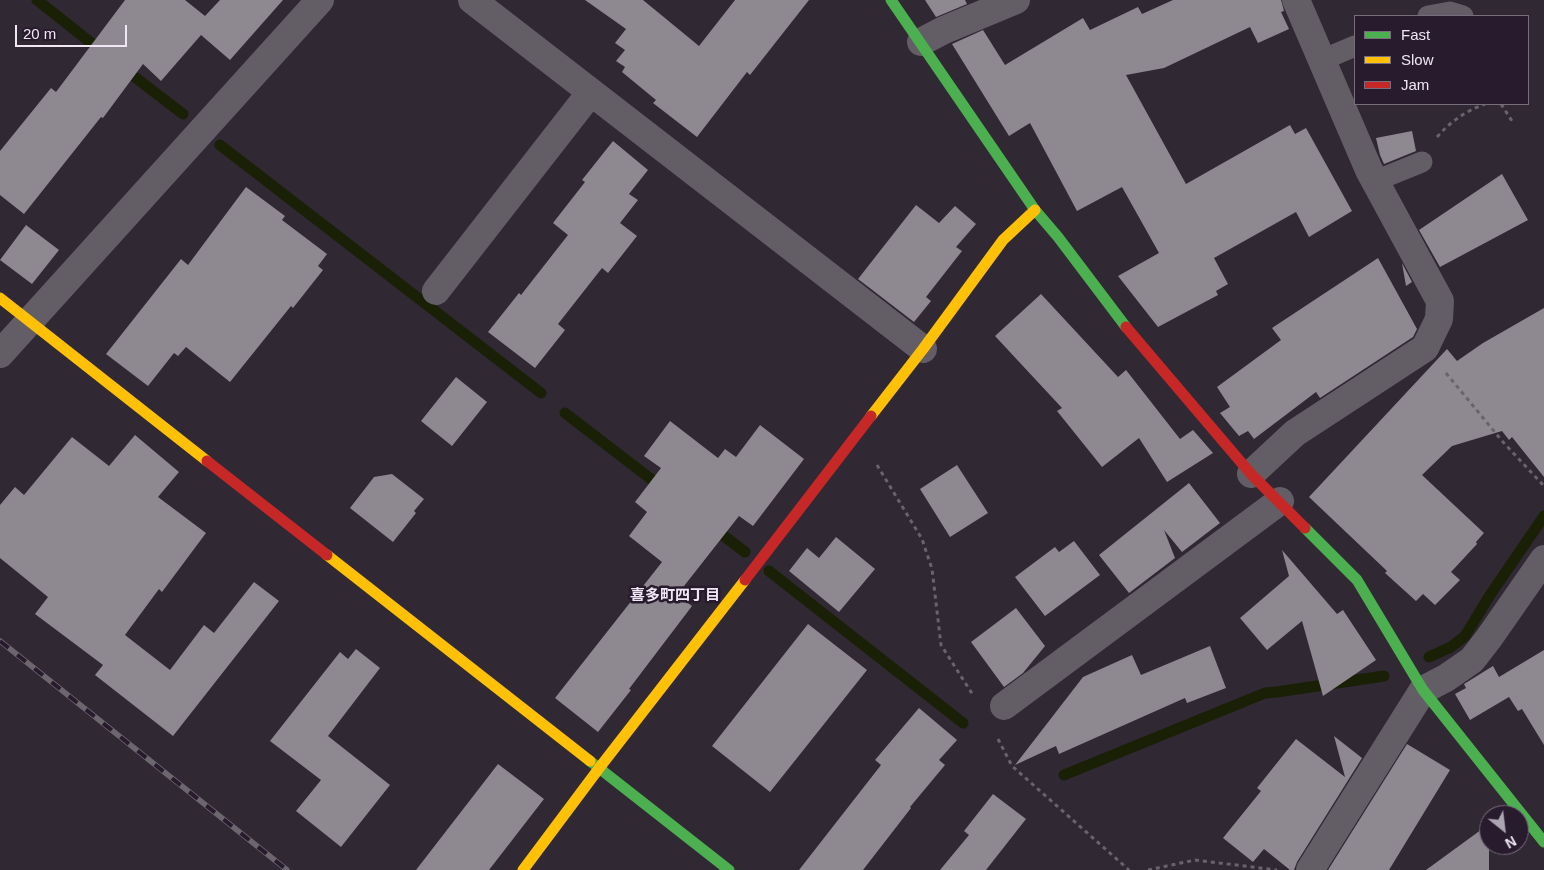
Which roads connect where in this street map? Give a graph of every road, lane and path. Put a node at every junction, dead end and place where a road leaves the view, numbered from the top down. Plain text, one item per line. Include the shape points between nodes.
1 (320, 0) edge
2 (472, 0) edge
3 (891, 0) edge
4 (1016, 0) edge
5 (1296, 0) edge
6 (1434, 15) edge
7 (1460, 15) edge
8 (921, 42) junction
9 (1354, 46) edge
10 (1322, 60) junction
11 (591, 92) junction
12 (1482, 105) edge
13 (1502, 105) edge
14 (1512, 121) dead end
15 (1422, 162) joint
16 (1375, 180) junction
17 (1035, 210) junction
18 (436, 291) dead end
19 (0, 298) edge
20 (30, 321) junction
21 (1425, 348) junction
22 (922, 349) junction
23 (0, 354) edge
24 (854, 438) junction
25 (1251, 474) junction
26 (1544, 486) edge
27 (1280, 501) junction
28 (1544, 559) edge
29 (1423, 690) junction
30 (978, 702) dead end
31 (1004, 706) dead end
32 (996, 734) dead end
33 (600, 767) junction
34 (1544, 842) edge
35 (523, 870) edge
36 (729, 870) edge
37 (1129, 870) edge
38 (1148, 870) edge
39 (1277, 870) edge
40 (1310, 870) edge

1 - 20 street
2 - 11 street
3 - 8 street
4 - 8 street
5 - 10 street
6 - 7 lane via 1450,12
8 - 17 street
9 - 10 lane
10 - 16 street
11 - 18 street
11 - 22 street
12 - 15 path via 1447,126 1426,149
13 - 14 path
15 - 16 lane
16 - 21 street via 1440,301 1440,319
17 - 22 street via 1003,240
17 - 25 street via 1131,333
19 - 20 street
20 - 23 street
20 - 33 street
21 - 25 street via 1295,433
21 - 26 path
22 - 24 street
24 - 30 path via 869,453 922,539 932,569 941,645
24 - 33 street
25 - 27 street
27 - 29 street via 1357,580
27 - 31 street
28 - 29 street via 1472,660
29 - 34 street
29 - 40 street
32 - 37 path via 1012,766
33 - 35 street
33 - 36 street
38 - 39 path via 1195,860

